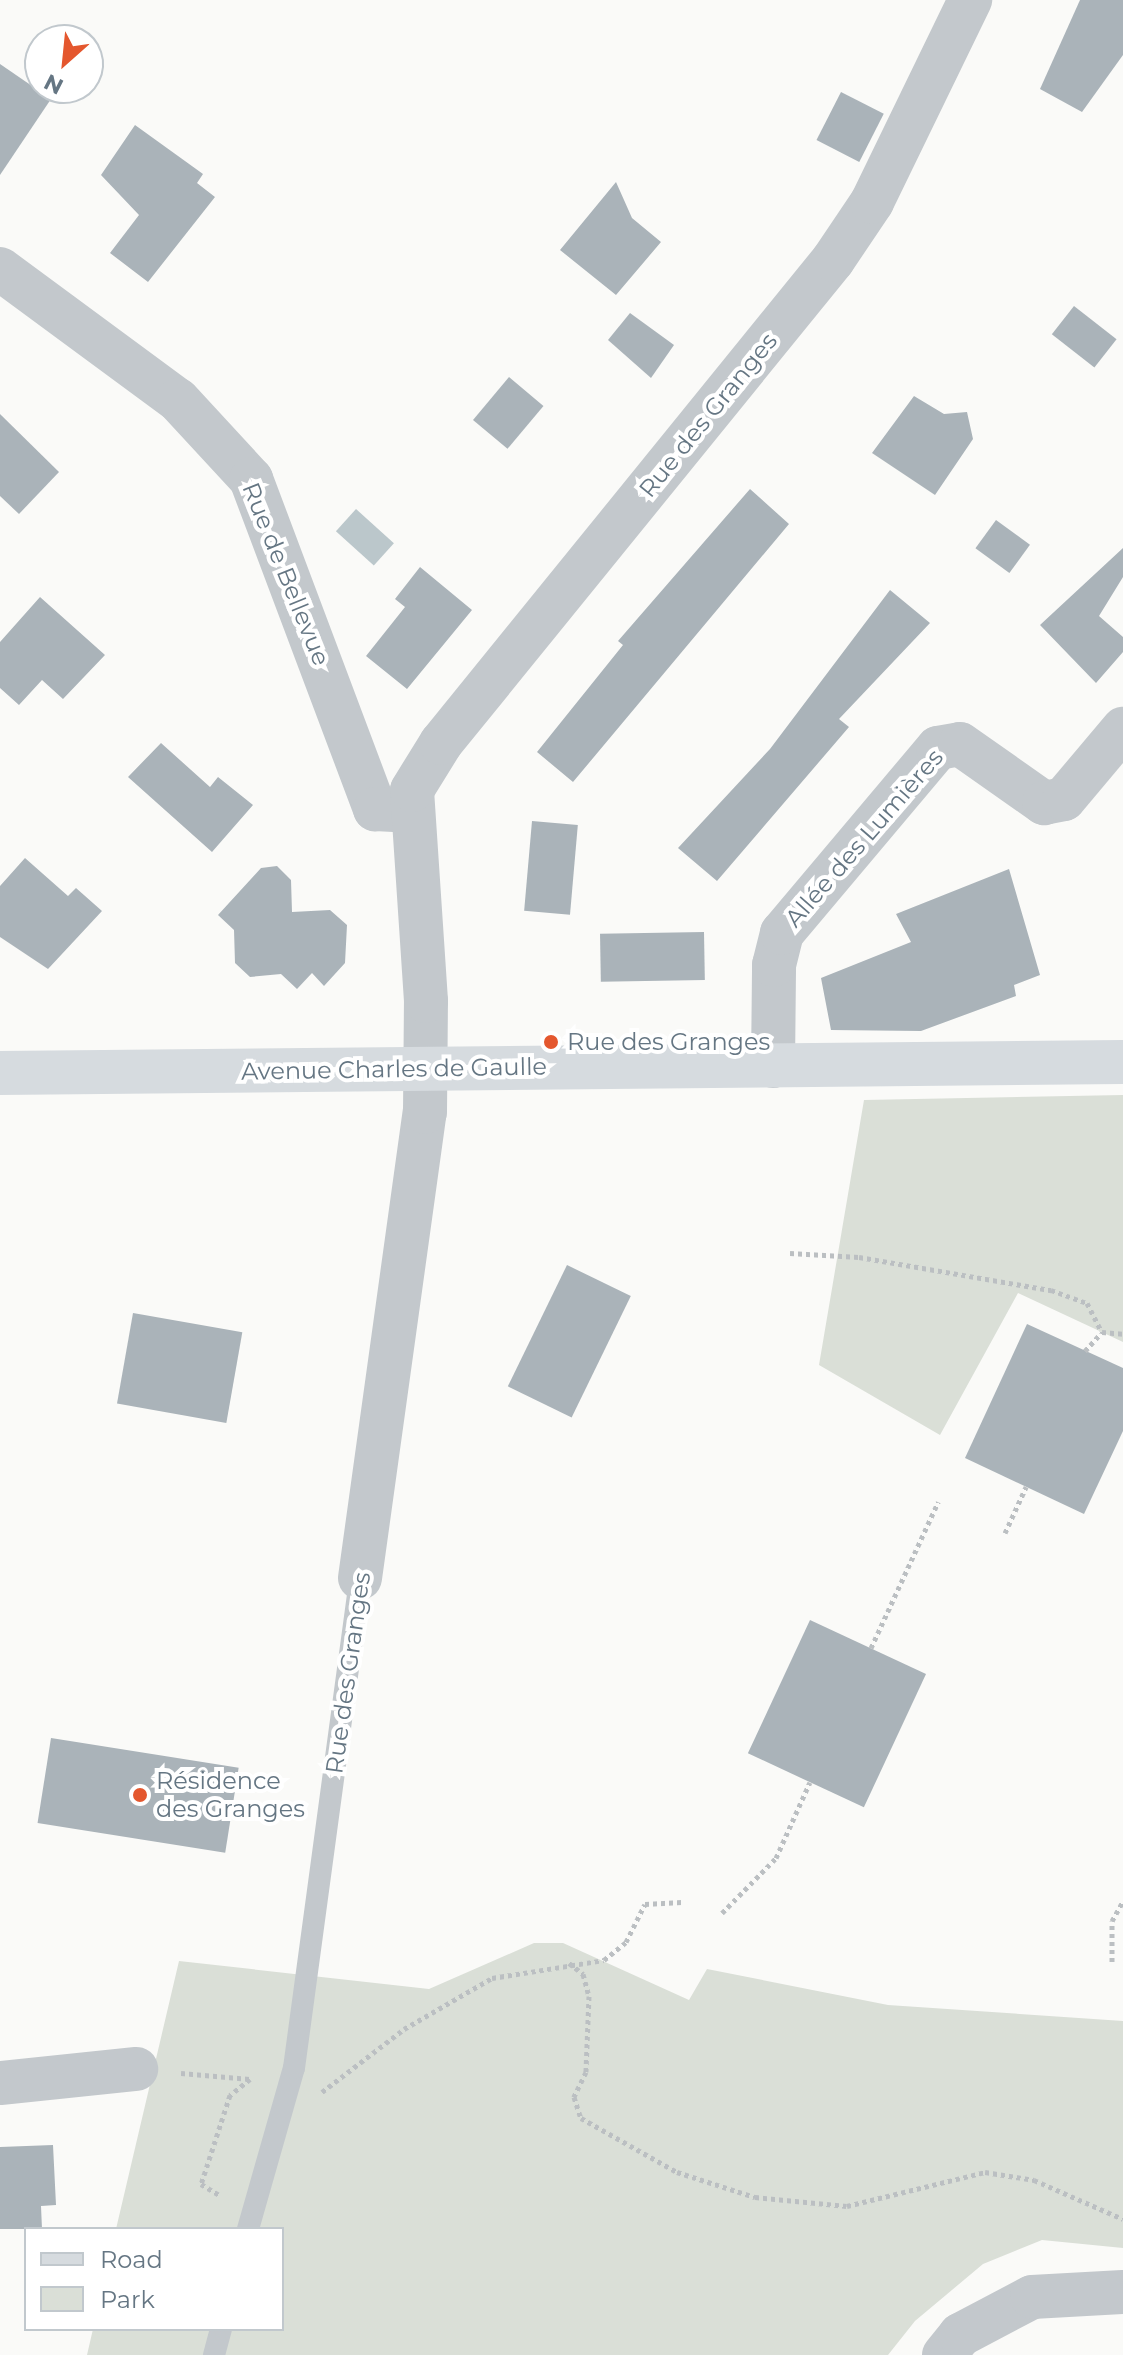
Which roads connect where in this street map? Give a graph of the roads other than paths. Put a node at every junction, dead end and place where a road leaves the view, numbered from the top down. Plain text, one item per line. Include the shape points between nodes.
1 (970, 0) edge
2 (0, 269) edge
3 (1123, 729) edge
4 (409, 811) junction
5 (1123, 1062) edge
6 (773, 1066) junction
7 (427, 1069) junction
8 (0, 1073) edge
9 (360, 1578) joint
10 (136, 2069) road end
11 (0, 2083) edge
12 (249, 2227) edge
13 (1123, 2292) edge
14 (220, 2331) edge
15 (214, 2355) edge
16 (944, 2355) edge

1 - 4 street, Rue des Granges via 872,202 833,260 441,743 412,790
2 - 4 street, Rue de Bellevue via 178,400 251,479 375,809
3 - 6 street, Allée des Lumières via 1064,799 1044,803 960,744 938,748 782,933 774,965
4 - 7 street, Rue des Granges
5 - 6 main road, Avenue Charles de Gaulle
6 - 7 main road, Avenue Charles de Gaulle
7 - 8 main road, Avenue Charles de Gaulle
7 - 9 street, Rue des Granges
9 - 12 lane, Rue des Granges via 294,2068
10 - 11 street
13 - 16 street via 1032,2297 960,2335
14 - 15 lane

